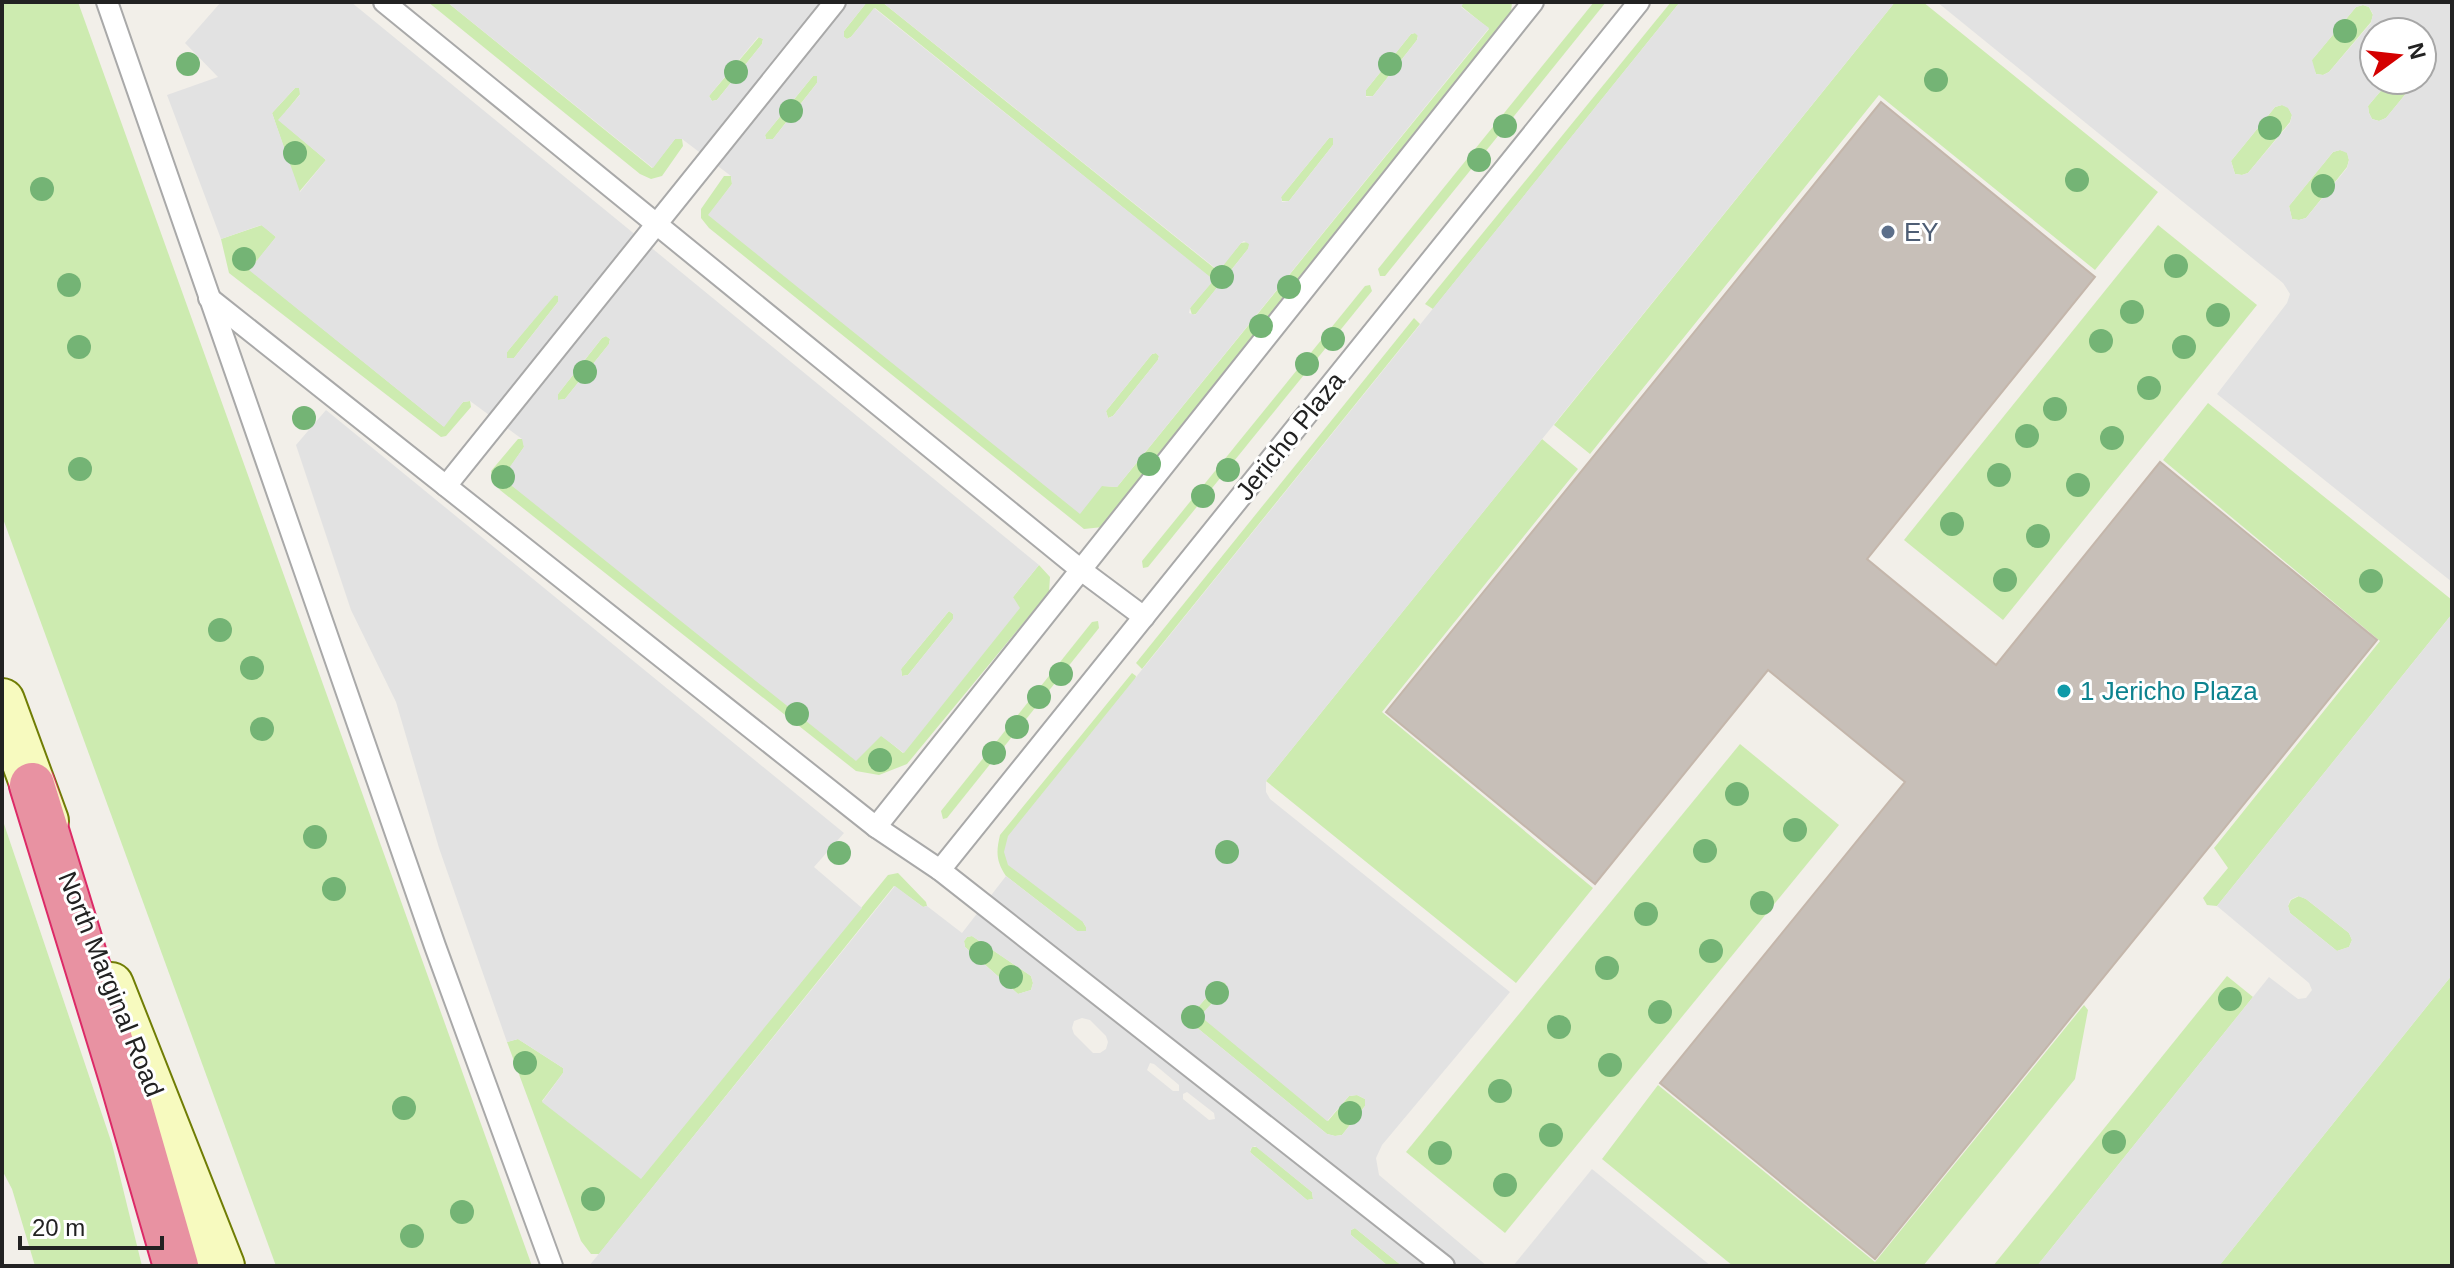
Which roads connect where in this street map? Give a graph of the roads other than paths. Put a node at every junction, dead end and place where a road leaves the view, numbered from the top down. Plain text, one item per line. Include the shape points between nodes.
1 (107, 2) edge
2 (384, 2) edge
3 (835, 2) edge
4 (1533, 2) edge
5 (1639, 2) edge
6 (656, 224) junction
7 (209, 298) junction
8 (446, 486) junction
9 (1081, 570) junction
10 (1144, 617) junction
11 (2, 701) edge
12 (32, 785) junction
13 (876, 827) junction
14 (940, 870) junction
15 (176, 1266) edge
16 (222, 1266) edge
17 (552, 1266) edge
18 (1444, 1266) edge

1 - 7 lane
2 - 6 lane
3 - 6 lane
4 - 9 lane
5 - 10 lane, Jericho Plaza
6 - 8 lane
6 - 9 lane
7 - 8 lane
7 - 17 lane via 429,931
8 - 13 lane
9 - 10 lane
9 - 13 lane
10 - 14 lane, Jericho Plaza
11 - 12 main road, North Marginal Road
12 - 15 highway
12 - 16 main road, North Marginal Road
13 - 14 lane
14 - 18 lane

